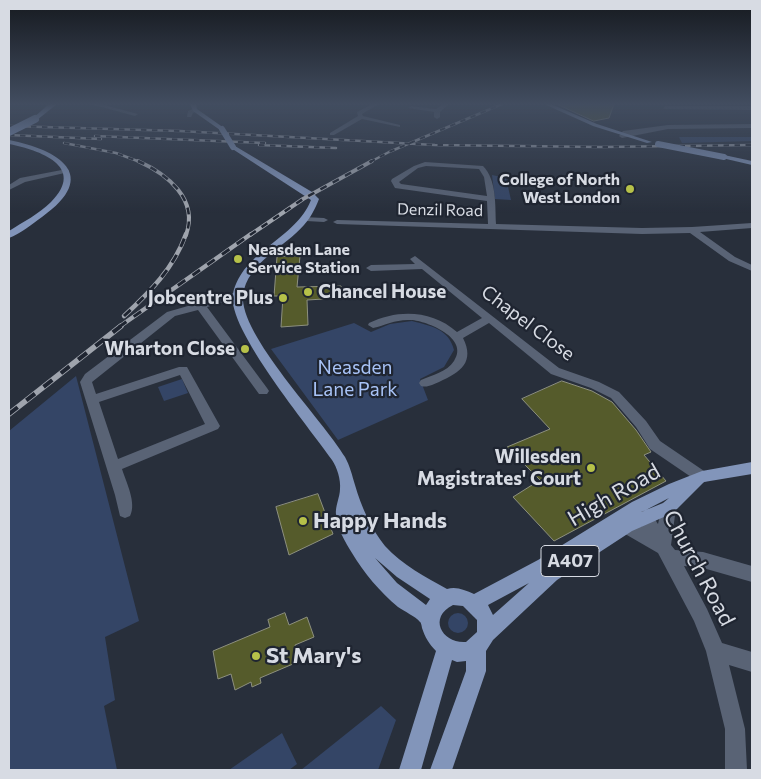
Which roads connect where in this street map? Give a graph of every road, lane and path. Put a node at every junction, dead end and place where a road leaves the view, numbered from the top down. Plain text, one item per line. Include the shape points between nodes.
1 (229, 140) edge
2 (651, 140) edge
3 (9, 144) edge
4 (752, 163) edge
5 (67, 170) junction
6 (9, 179) edge
7 (23, 180) junction
8 (9, 188) edge
9 (490, 199) junction
10 (306, 219) junction
11 (324, 220) dead end
12 (337, 222) dead end
13 (752, 225) edge
14 (492, 226) junction
15 (692, 230) junction
16 (9, 234) edge
17 (371, 268) dead end
18 (752, 268) edge
19 (238, 295) junction
20 (200, 305) junction
21 (490, 318) junction
22 (373, 325) dead end
23 (458, 336) junction
24 (425, 383) dead end
25 (263, 391) dead end
26 (91, 400) junction
27 (114, 467) junction
28 (752, 468) edge
29 (702, 477) junction
30 (348, 487) junction
31 (668, 508) junction
32 (125, 511) dead end
33 (641, 512) junction
34 (626, 526) junction
35 (667, 552) junction
36 (752, 574) edge
37 (445, 598) junction
38 (474, 603) junction
39 (430, 617) junction
40 (481, 641) junction
41 (446, 648) junction
42 (716, 651) junction
43 (752, 662) edge
44 (410, 770) edge
45 (442, 770) edge
46 (736, 770) edge

1 - 10 main road, bridge via 233,147 314,199 314,206
2 - 4 main road, bridge
3 - 5 main road via 54,157
5 - 7 street
5 - 16 main road via 68,183 60,197 36,218
6 - 7 street
7 - 8 street
9 - 9 street via 485,169 475,166 424,164 395,182 404,188
9 - 14 street
10 - 11 street
10 - 19 main road via 266,252 241,282
12 - 14 street, Denzil Road
13 - 15 street, Denzil Road
14 - 15 street, Denzil Road via 642,232
15 - 18 street via 732,259
17 - 21 street, Chapel Close via 420,263
19 - 20 street
19 - 30 main road via 240,317 245,326 266,362 341,463
20 - 25 street
20 - 26 street via 171,314 89,377 86,382
21 - 23 street
21 - 29 street, Chapel Close via 555,371 615,395 655,444
22 - 23 street via 390,318 414,317 439,323
23 - 24 street via 464,355 460,364
26 - 27 street
26 - 27 street via 183,370 213,426
27 - 32 street
28 - 29 main road, High Road / A407
29 - 31 main road, High Road / A407
29 - 33 main road, High Road / A407 via 674,488
30 - 37 main road via 366,532 380,552 399,569
30 - 39 main road via 344,516 357,546 381,578 417,611
31 - 33 main road, High Road / A407
31 - 35 street
33 - 34 main road, High Road / A407
33 - 35 street, Church Road
33 - 38 main road, High Road / A407
34 - 35 street
34 - 40 main road, High Road / A407 via 551,574
35 - 36 street
35 - 42 street, Church Road via 701,615
37 - 38 main road via 460,596
37 - 39 main road via 438,602
38 - 40 main road via 486,620
39 - 41 main road via 435,638
40 - 41 main road via 461,652
40 - 45 main road via 476,671
41 - 44 main road
42 - 43 street
42 - 46 street, Church Road via 735,728

